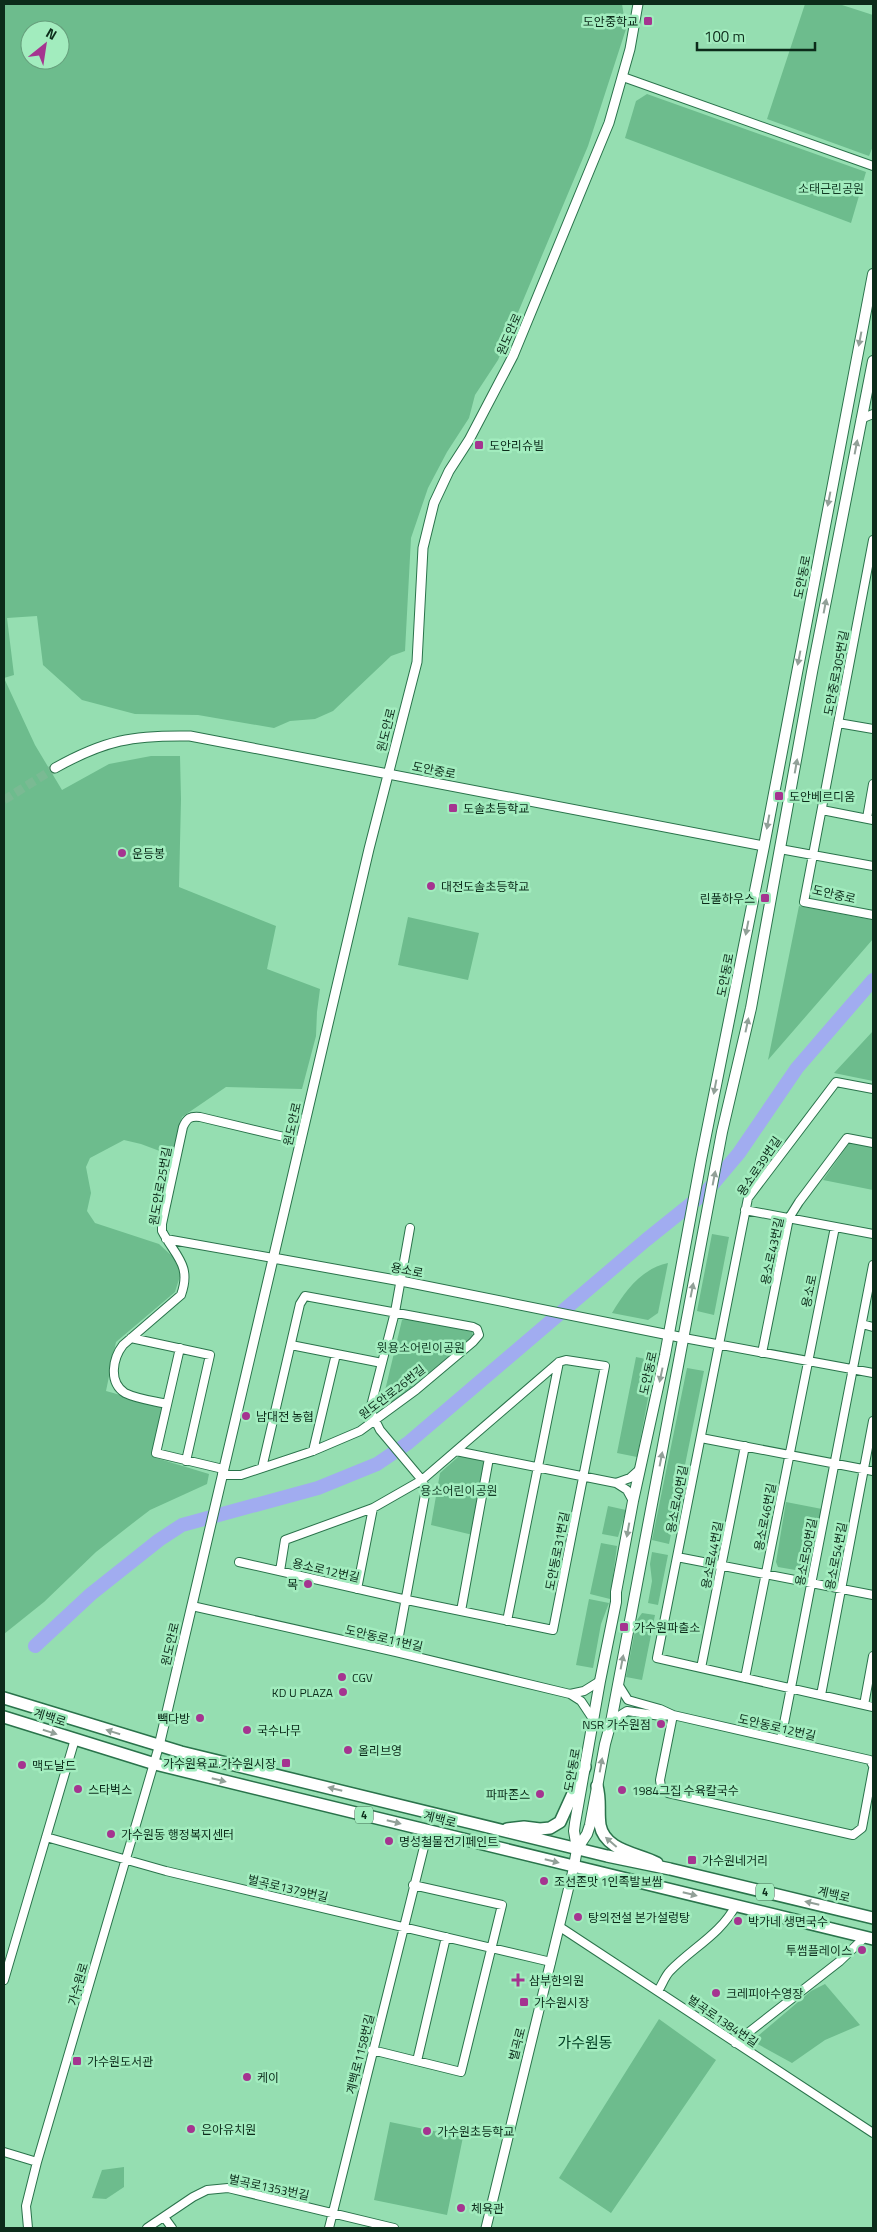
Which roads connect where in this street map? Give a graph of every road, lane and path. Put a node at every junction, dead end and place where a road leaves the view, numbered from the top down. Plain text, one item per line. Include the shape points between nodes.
1 (638, 4) edge
2 (623, 77) junction
3 (873, 166) edge
4 (873, 274) edge
5 (873, 361) edge
6 (870, 398) edge
7 (873, 414) edge
8 (861, 419) junction
9 (873, 540) edge
10 (864, 590) junction
11 (873, 591) edge
12 (838, 723) junction
13 (873, 729) edge
14 (55, 768) tunnel mouth
15 (388, 773) junction
16 (873, 784) edge
17 (822, 810) junction
18 (870, 819) edge
19 (764, 846) junction
20 (780, 848) junction
21 (813, 855) junction
22 (873, 866) edge
23 (873, 916) edge
24 (873, 1089) edge
25 (301, 1141) junction
26 (873, 1143) edge
27 (745, 1210) junction
28 (789, 1218) junction
29 (835, 1227) junction
30 (410, 1228) dead end
31 (873, 1234) edge
32 (166, 1239) junction
33 (273, 1258) junction
34 (873, 1265) edge
35 (872, 1280) edge
36 (401, 1281) junction
37 (395, 1312) junction
38 (862, 1324) junction
39 (873, 1327) edge
40 (668, 1335) junction
41 (131, 1338) junction
42 (684, 1338) junction
43 (291, 1345) junction
44 (719, 1345) junction
45 (180, 1348) junction
46 (762, 1353) junction
47 (336, 1354) junction
48 (807, 1361) junction
49 (560, 1362) junction
50 (382, 1363) junction
51 (853, 1370) junction
52 (873, 1373) edge
53 (167, 1404) junction
54 (873, 1420) edge
55 (375, 1421) junction
56 (701, 1438) junction
57 (745, 1446) junction
58 (314, 1451) junction
59 (456, 1451) junction
60 (789, 1454) junction
61 (489, 1458) junction
62 (186, 1461) junction
63 (834, 1464) junction
64 (537, 1467) junction
65 (262, 1468) junction
66 (640, 1469) junction
67 (864, 1470) junction
68 (873, 1471) edge
69 (222, 1472) junction
70 (583, 1476) junction
71 (422, 1480) junction
72 (616, 1483) junction
73 (633, 1501) junction
74 (373, 1508) junction
75 (677, 1557) junction
76 (239, 1562) dead end
77 (721, 1565) junction
78 (280, 1571) junction
79 (766, 1574) junction
80 (811, 1583) junction
81 (841, 1588) junction
82 (357, 1589) junction
83 (873, 1595) edge
84 (406, 1600) junction
85 (192, 1606) junction
86 (461, 1611) junction
87 (507, 1621) junction
88 (553, 1630) joint
89 (396, 1652) junction
90 (873, 1656) edge
91 (701, 1668) junction
92 (746, 1678) junction
93 (600, 1681) junction
94 (618, 1684) junction
95 (791, 1688) junction
96 (570, 1694) junction
97 (821, 1695) junction
98 (4, 1698) edge
99 (864, 1705) junction
100 (873, 1707) edge
101 (673, 1715) junction
102 (4, 1717) edge
103 (593, 1719) junction
104 (611, 1722) junction
105 (75, 1739) junction
106 (781, 1739) junction
107 (159, 1746) junction
108 (154, 1764) junction
109 (873, 1766) edge
110 (585, 1767) junction
111 (873, 1769) edge
112 (597, 1786) junction
113 (428, 1830) junction
114 (501, 1830) junction
115 (46, 1837) junction
116 (577, 1849) junction
117 (125, 1860) junction
118 (574, 1866) junction
119 (670, 1869) junction
120 (413, 1885) junction
121 (736, 1905) junction
122 (873, 1918) edge
123 (403, 1927) junction
124 (560, 1927) junction
125 (446, 1937) junction
126 (869, 1938) edge
127 (492, 1948) junction
128 (550, 1962) junction
129 (4, 1980) edge
130 (658, 1991) junction
131 (735, 2043) junction
132 (372, 2050) junction
133 (417, 2061) junction
134 (873, 2133) edge
135 (4, 2152) edge
136 (37, 2162) junction
137 (332, 2213) junction
138 (164, 2217) junction
139 (28, 2228) edge
140 (147, 2228) edge
141 (172, 2228) edge
142 (329, 2228) edge
143 (394, 2228) edge
144 (486, 2228) edge

1 - 2 street, 원도안로
2 - 3 street
2 - 15 street, 원도안로 via 610,123 513,356 434,503 423,548 417,662
4 -> 19 main road, 도안동로
5 - 6 main road
6 - 8 main road
7 - 8 street
20 -> 8 main road
9 - 10 street, 도안중로305번길
10 - 11 street
10 - 12 street, 도안중로305번길
12 - 13 street
12 - 17 street, 도안중로305번길
14 - 15 street, 도안중로 via 117,740 158,735 220,740
15 - 19 street, 도안중로
15 - 25 street, 원도안로
16 - 18 street
17 - 18 street
17 - 21 street, 도안중로305번길
19 - 20 main road, 도안중로
19 -> 40 main road, 도안동로
20 - 21 street, 도안중로
42 -> 20 main road
21 - 22 street, 도안중로
21 - 23 street, 도안중로 via 804,902
24 - 27 street, 용소로39번길 via 836,1082 762,1177 748,1198
25 - 32 street, 원도안로25번길 via 200,1117 186,1119 162,1224
25 - 33 street, 원도안로
26 - 28 street, 용소로43번길 via 847,1138
27 - 28 street
27 - 44 street, 용소로39번길
28 - 29 street
28 - 46 street, 용소로43번길
29 - 31 street
29 - 48 street, 용소로
30 - 36 street
32 - 33 street
32 - 41 street, 원도안로25번길 via 185,1270 181,1295
33 - 36 street, 용소로
33 - 69 street, 원도안로
34 - 35 street, 용소로50번길
35 - 38 street, 용소로50번길
36 - 37 street
36 - 40 street, 용소로
37 - 43 street via 309,1296 302,1300
37 - 50 street
37 - 55 street, 원도안로26번길 via 473,1327 479,1332 477,1338
38 - 39 street
38 - 51 street, 용소로50번길
40 - 42 street
40 -> 66 main road, 도안동로
41 - 45 street
41 - 53 street, 원도안로25번길 via 118,1351 114,1377 124,1392
42 - 44 street
94 -> 42 main road
43 - 47 street
43 - 65 street
44 - 46 street
44 - 56 street, 용소로40번길
45 - 53 street
45 - 62 street via 210,1355
46 - 48 street
47 - 50 street
47 - 58 street
48 - 51 street
48 - 60 street, 용소로46번길
49 - 59 street
49 - 64 street
49 - 70 street, 도안동로31번길 via 566,1360 605,1366
50 - 55 street via 370,1410
51 - 52 street
51 - 63 street, 용소로50번길
53 - 62 street via 156,1453
54 - 67 street, 용소로54번길
55 - 58 street, 원도안로26번길
55 - 71 street
56 - 57 street
56 - 75 street, 용소로40번길
57 - 60 street
57 - 77 street, 용소로44번길
58 - 65 street, 원도안로26번길
59 - 61 street
59 - 71 street
60 - 63 street
60 - 79 street, 용소로46번길
61 - 64 street
61 - 86 street
62 - 69 street
63 - 67 street
63 - 80 street, 용소로50번길
64 - 70 street
64 - 87 street
65 - 69 street, 원도안로26번길 via 241,1475
66 - 72 street via 630,1478
66 - 73 main road, 도안동로
67 - 68 street
67 - 81 street, 용소로54번길
69 - 85 street, 원도안로
70 - 72 street
70 - 88 street, 도안동로31번길
71 - 74 street
71 - 84 street via 426,1489
72 - 73 street via 627,1490
73 -> 93 main road, 도안동로
74 - 78 street via 285,1540
74 - 82 street
75 - 77 street
75 - 91 street, 용소로40번길 via 657,1658
76 - 78 street, 용소로12번길
77 - 79 street
77 - 91 street, 용소로44번길
78 - 82 street, 용소로12번길
79 - 80 street
79 - 92 street, 용소로46번길
80 - 81 street
80 - 95 street, 용소로50번길
81 - 83 street
81 - 97 street, 용소로54번길
82 - 84 street, 용소로12번길
84 - 86 street, 용소로12번길
84 - 89 street
85 - 89 street, 도안동로11번길
85 - 107 street, 원도안로
86 - 87 street, 용소로12번길
87 - 88 street, 용소로12번길
89 - 96 street, 도안동로11번길
90 - 99 street
91 - 92 street
92 - 95 street
93 - 96 street via 584,1691
93 - 103 main road, 도안동로
94 - 101 street via 628,1700
94 - 104 main road
95 - 97 street
95 - 106 street, 용소로50번길
96 - 103 street via 581,1701
97 - 99 street
107 -> 98 main road, 계백로 / 4
99 - 100 street
101 - 104 street via 627,1711
101 - 106 street, 도안동로12번길
101 - 111 street via 660,1780 661,1787 668,1792 853,1835 862,1828
102 -> 105 main road, 계백로 / 4
103 - 110 main road, 도안동로
112 -> 104 main road
105 - 108 main road, 계백로 / 4
105 - 115 street
106 - 109 street, 도안동로12번길 via 870,1760
107 - 108 street, 가수원로
114 -> 107 main road, 계백로 / 4
108 -> 113 main road, 계백로 / 4
108 - 117 street, 가수원로
110 - 114 main road via 566,1813 556,1825 540,1829
110 - 116 main road, 도안동로 via 574,1831
112 - 116 main road via 587,1834
119 -> 112 main road via 644,1856 619,1849 604,1837 600,1827 601,1800
113 -> 118 main road, 계백로 / 4
113 - 120 street, 계백로1158번길
114 - 116 main road, 계백로 / 4
115 - 117 street, 벌곡로1379번길
115 - 129 street
116 - 118 main road
116 - 119 main road, 계백로 / 4
117 - 123 street, 벌곡로1379번길
117 - 136 street, 가수원로
118 -> 121 main road, 계백로 / 4
118 - 124 street, 벌곡로
122 -> 119 main road, 계백로 / 4
120 - 123 street, 계백로1158번길
120 - 127 street via 502,1905
121 - 126 main road, 계백로 / 4
121 - 130 street via 730,1918 670,1972
123 - 125 street, 벌곡로1379번길
123 - 132 street, 계백로1158번길
124 - 128 street, 벌곡로
124 - 130 street, 벌곡로1384번길
125 - 127 street, 벌곡로1379번길
125 - 133 street
126 - 131 street
127 - 128 street, 벌곡로1379번길
127 - 133 street via 461,2072
128 - 144 street, 벌곡로
130 - 131 street, 벌곡로1384번길
131 - 134 street, 벌곡로1384번길
132 - 133 street
132 - 137 street, 계백로1158번길
135 - 136 street
136 - 139 street, 가수원로 via 26,2206
137 - 138 street, 벌곡로1353번길 via 228,2188 206,2190
137 - 142 street, 계백로1158번길
137 - 143 street, 벌곡로1353번길
138 - 140 street, 벌곡로1353번길
138 - 141 street

